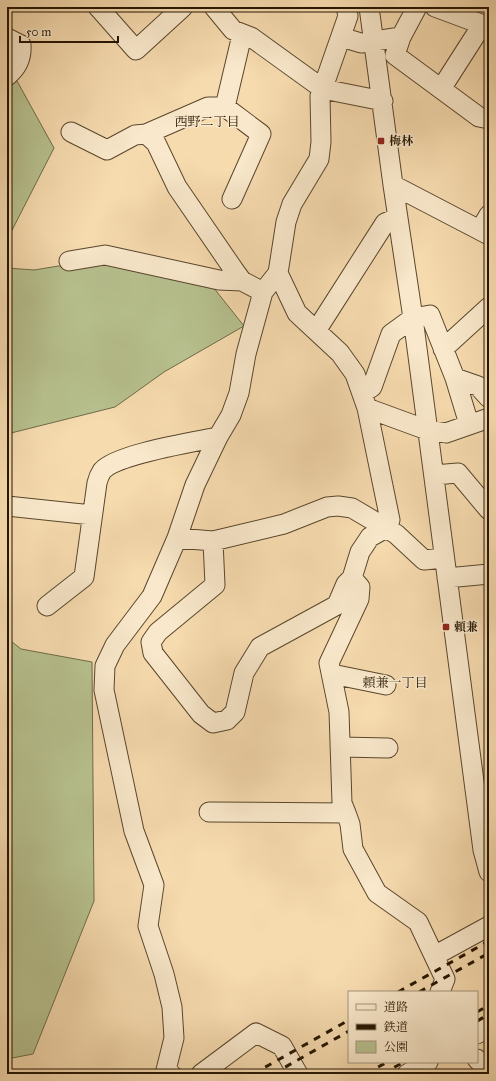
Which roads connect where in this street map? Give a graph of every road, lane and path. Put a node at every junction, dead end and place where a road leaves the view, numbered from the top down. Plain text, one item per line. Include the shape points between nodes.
1 (98, 7) edge
2 (183, 7) edge
3 (214, 7) edge
4 (346, 7) edge
5 (369, 7) edge
6 (417, 7) edge
7 (435, 7) edge
8 (479, 20) edge
9 (242, 35) junction
10 (341, 36) junction
11 (401, 37) junction
12 (7, 38) edge
13 (374, 41) junction
14 (7, 76) edge
15 (323, 89) junction
16 (441, 89) junction
17 (383, 101) junction
18 (225, 107) junction
19 (489, 119) edge
20 (70, 132) dead end
21 (146, 134) junction
22 (393, 185) junction
23 (232, 199) dead end
24 (398, 218) junction
25 (486, 226) edge
26 (69, 261) dead end
27 (278, 273) junction
28 (242, 281) junction
29 (263, 292) junction
30 (488, 311) edge
31 (413, 318) junction
32 (316, 331) junction
33 (444, 349) junction
34 (455, 378) junction
35 (489, 398) edge
36 (364, 401) junction
37 (489, 418) edge
38 (469, 424) junction
39 (427, 430) junction
40 (218, 437) junction
41 (434, 475) junction
42 (7, 506) edge
43 (489, 510) edge
44 (92, 515) junction
45 (386, 528) junction
46 (177, 538) junction
47 (213, 541) junction
48 (444, 558) junction
49 (489, 574) edge
50 (352, 578) junction
51 (447, 578) junction
52 (47, 606) dead end
53 (332, 674) junction
54 (386, 685) dead end
55 (340, 747) junction
56 (388, 748) dead end
57 (209, 812) dead end
58 (346, 813) junction
59 (489, 872) edge
60 (489, 926) edge
61 (434, 956) junction
62 (440, 991) edge
63 (489, 1027) edge
64 (478, 1033) edge
65 (478, 1060) edge
66 (426, 1063) edge
67 (170, 1074) edge
68 (201, 1074) edge
69 (298, 1074) edge
70 (407, 1074) edge
71 (488, 1074) edge

1 - 2 street via 136,50
3 - 9 street via 233,30
4 - 10 street via 348,16
5 - 13 street
6 - 11 street
7 - 8 street
8 - 16 street
9 - 15 street via 250,37
9 - 18 street
10 - 13 street via 361,44
10 - 15 street
11 - 13 street
11 - 16 street via 395,55
12 - 14 street via 21,45 22,55
13 - 17 street
15 - 17 street
15 - 27 street via 320,96 319,159 292,204 286,222
16 - 19 street via 479,117
17 - 22 street
18 - 21 street via 208,107
18 - 23 street via 261,134
20 - 21 street via 107,150 135,135
21 - 28 street via 156,143 177,187
22 - 24 street
22 - 25 street
24 - 31 street
24 - 32 street via 385,223
26 - 28 street via 105,255 219,280
27 - 29 street
27 - 32 street via 297,312
28 - 29 street
29 - 40 street via 246,354 239,393 231,416
30 - 33 street
31 - 33 street via 430,315
31 - 36 street via 391,334 372,387
31 - 39 street
32 - 36 street via 340,354 355,374
33 - 34 street
34 - 35 street via 478,386
34 - 38 street
36 - 39 street
36 - 45 street via 390,520
37 - 38 street
38 - 39 street via 446,433
39 - 41 street
40 - 44 street via 126,458 108,466 101,472 97,483
40 - 46 street via 195,485
41 - 43 street via 458,474
41 - 48 street
42 - 44 street
44 - 52 street via 84,578
45 - 47 street via 352,508 327,507 284,524
45 - 48 street via 424,560
45 - 50 street via 370,537 360,552
46 - 47 street
46 - 67 street via 152,596 115,645 105,666 104,690 134,831 154,884 148,926 172,1007 174,1038 166,1070
47 - 50 street via 215,585 158,632 151,642 153,653 200,714 213,723 227,720 235,712 244,673 260,647 337,604 346,584
48 - 51 street
49 - 51 street
50 - 53 street via 360,587 359,600 329,663
51 - 59 street via 483,850
53 - 54 street
53 - 55 street via 339,712
55 - 56 street
55 - 58 street via 342,803
57 - 58 street
58 - 61 street via 353,849 377,893 418,922
60 - 61 street
61 - 62 street via 445,979
63 - 64 street
65 - 71 street
66 - 70 street
68 - 69 street via 256,1033 282,1046

